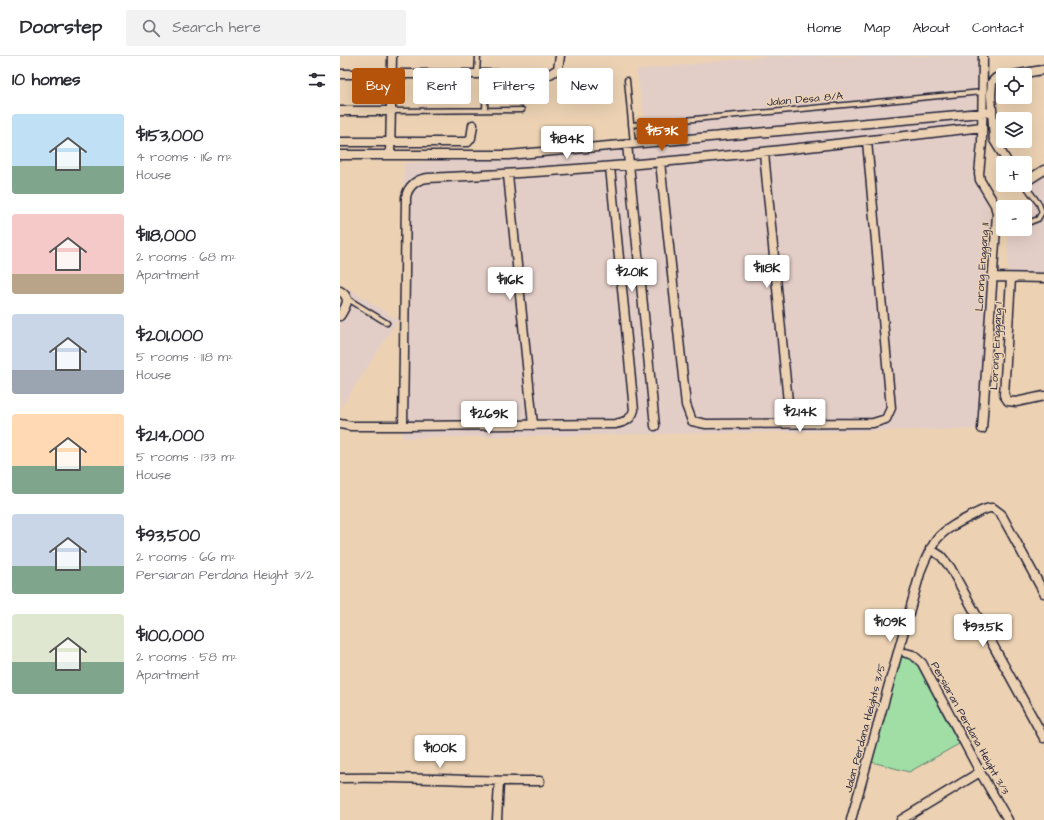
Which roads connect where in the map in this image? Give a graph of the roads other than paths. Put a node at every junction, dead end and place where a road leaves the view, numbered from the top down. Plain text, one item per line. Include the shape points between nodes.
1 (392, 56) edge
2 (478, 56) edge
3 (560, 56) edge
4 (983, 56) edge
5 (392, 68) edge
6 (1042, 70) dead end
7 (1032, 72) edge
8 (549, 73) edge
9 (340, 74) edge
10 (352, 74) edge
11 (405, 74) edge
12 (477, 74) joint
13 (996, 78) edge
14 (627, 80) dead end
15 (982, 92) junction
16 (392, 104) edge
17 (485, 104) edge
18 (485, 110) junction
19 (522, 110) dead end
20 (340, 111) edge
21 (392, 111) junction
22 (982, 112) junction
23 (992, 112) junction
24 (473, 124) dead end
25 (631, 125) junction
26 (982, 127) junction
27 (390, 141) junction
28 (866, 141) junction
29 (340, 142) edge
30 (630, 144) junction
31 (764, 152) junction
32 (390, 155) junction
33 (340, 156) edge
34 (1004, 156) edge
35 (660, 162) junction
36 (629, 166) junction
37 (610, 167) junction
38 (1044, 170) edge
39 (508, 175) junction
40 (1032, 179) edge
41 (1031, 192) edge
42 (1032, 221) edge
43 (992, 277) junction
44 (1011, 278) junction
45 (1044, 278) edge
46 (340, 291) edge
47 (348, 299) junction
48 (340, 316) edge
49 (387, 324) dead end
50 (1044, 396) edge
51 (790, 423) junction
52 (340, 424) edge
53 (533, 425) junction
54 (403, 426) junction
55 (656, 426) dead end
56 (982, 429) dead end
57 (930, 549) junction
58 (1044, 593) edge
59 (906, 653) dead end
60 (1044, 738) edge
61 (980, 772) junction
62 (340, 778) edge
63 (540, 780) dead end
64 (499, 782) junction
65 (497, 820) edge
66 (851, 820) edge
67 (901, 820) edge
68 (1008, 820) edge

1 - 5 street
2 - 12 lane
3 - 8 street via 558,69
4 - 15 street, Lorong Enggang 11
6 - 7 street
9 - 10 street
11 - 12 street
13 - 23 street via 992,82
14 - 25 lane
15 - 22 street, Lorong Enggang 11
15 - 25 lane, Jalan Desa 8/A
16 - 21 street
17 - 18 lane
18 - 19 lane
18 - 21 lane
20 - 21 street
21 - 27 street
22 - 23 street
22 - 26 street, Lorong Enggang 11
22 - 30 street
23 - 34 street via 994,140
24 - 27 street via 468,142
25 - 30 lane
26 - 28 street
26 - 43 street, Lorong Enggang 11 via 979,177 995,205 997,214
27 - 29 street
27 - 32 street
28 - 31 street
28 - 51 street via 890,413 886,419 873,423
30 - 32 street via 508,155
30 - 36 street
31 - 35 street
31 - 51 street
32 - 33 street
35 - 36 street
35 - 51 street via 688,414 692,421 706,424
36 - 37 street
36 - 55 street
37 - 39 street
37 - 53 street via 634,410 628,421 615,424
38 - 40 street
39 - 53 street
39 - 54 street via 422,179 408,191
41 - 42 lane via 1042,212 1038,219
43 - 44 street
43 - 56 street, Lorong Enggang 11
44 - 45 street
44 - 50 street, Lorong Enggang 1 via 1004,395 1008,401 1016,402
46 - 47 street
47 - 48 street
47 - 49 lane
52 - 54 street
53 - 54 street
57 - 58 street, Jalan Perdana Heights 3/5 via 942,532 986,509 993,508 1001,514
57 - 60 street via 950,567
57 - 66 street, Jalan Perdana Heights 3/5 via 921,570
59 - 61 street, Persiaran Perdana Height 3/3 via 913,655 922,663
61 - 67 street
61 - 68 street, Persiaran Perdana Height 3/3
62 - 64 street via 426,778
63 - 64 street
64 - 65 street

